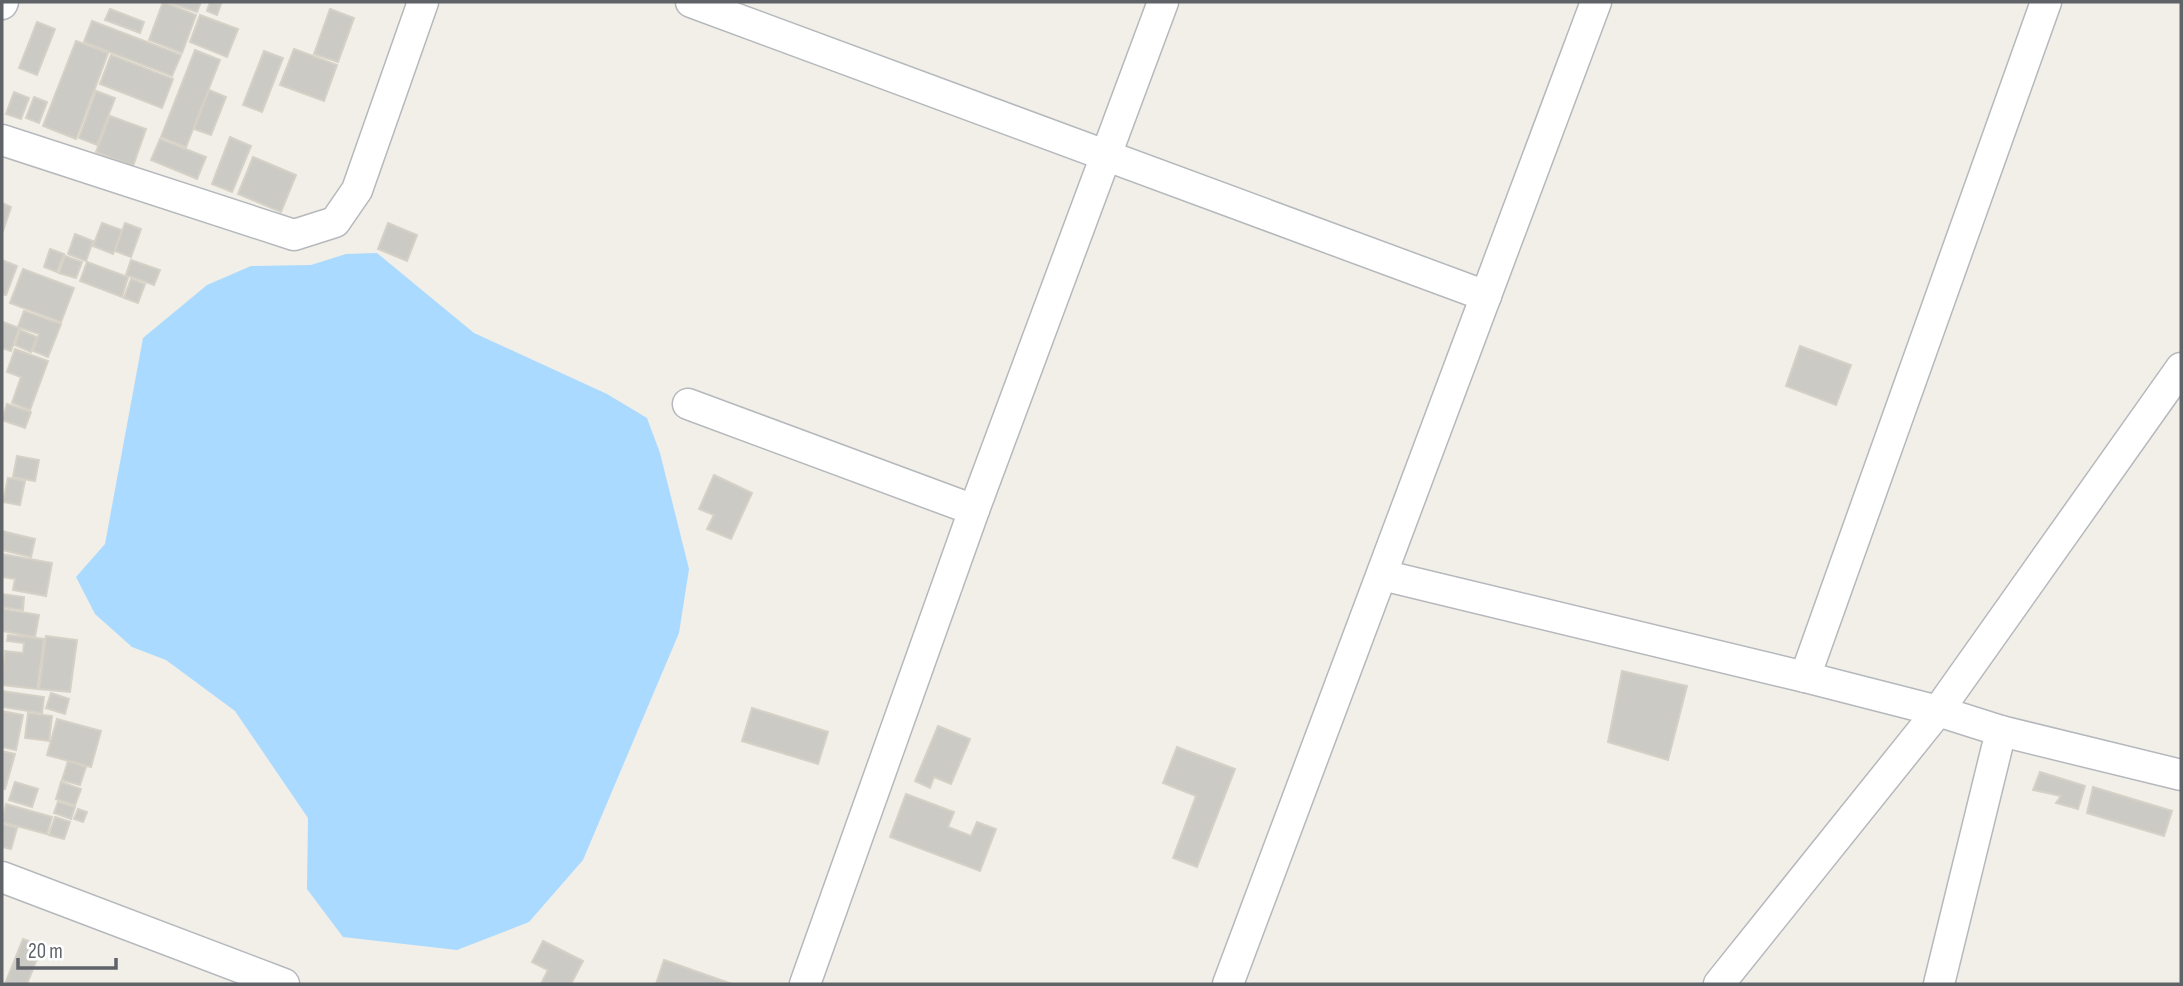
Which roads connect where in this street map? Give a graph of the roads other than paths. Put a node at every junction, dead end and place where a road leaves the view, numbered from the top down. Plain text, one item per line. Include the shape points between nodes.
1 (423, 2) edge
2 (691, 2) edge
3 (1163, 2) edge
4 (1595, 2) edge
5 (2046, 2) edge
6 (2, 140) edge
7 (1108, 156) junction
8 (1486, 296) junction
9 (2181, 368) edge
10 (688, 404) dead end
11 (974, 510) junction
12 (1382, 575) junction
13 (1805, 677) junction
14 (1938, 711) junction
15 (2001, 731) junction
16 (2181, 775) edge
17 (2, 877) edge
18 (284, 984) edge
19 (805, 984) edge
20 (1228, 984) edge
21 (1718, 984) edge
22 (1939, 984) edge

1 - 6 street via 357,191 335,222 294,235
2 - 7 street
3 - 7 street
4 - 8 street
5 - 13 street
7 - 8 street
7 - 11 street
8 - 12 street
9 - 14 street
10 - 11 street
11 - 19 street
12 - 13 street
12 - 20 street
13 - 14 street
14 - 15 street
14 - 21 street
15 - 16 street
15 - 22 street
17 - 18 street

